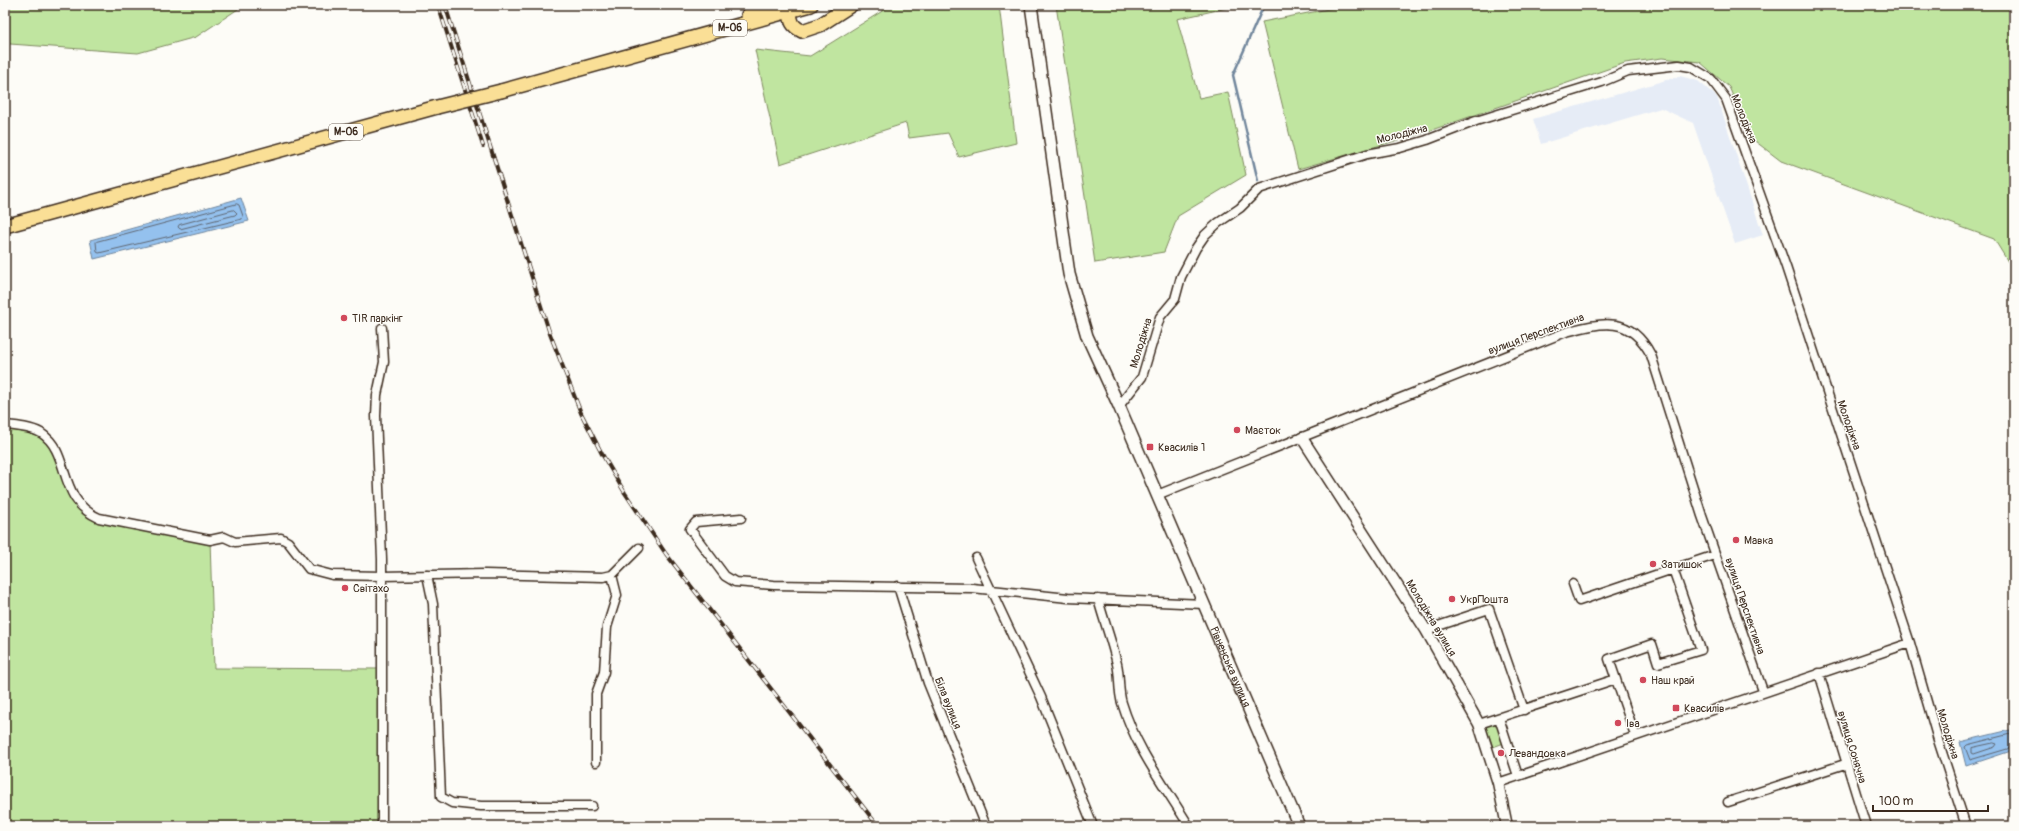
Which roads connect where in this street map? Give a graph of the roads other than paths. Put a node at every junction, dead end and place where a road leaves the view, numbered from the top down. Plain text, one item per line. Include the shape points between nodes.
1 (776, 5) edge
2 (811, 5) edge
3 (851, 5) edge
4 (1032, 5) edge
5 (793, 8) edge
6 (670, 44) junction
7 (5, 226) edge
8 (382, 328) dead end
9 (1119, 406) junction
10 (5, 425) edge
11 (1302, 438) junction
12 (1157, 495) junction
13 (741, 518) dead end
14 (639, 548) dead end
15 (1715, 555) junction
16 (976, 558) dead end
17 (1673, 569) junction
18 (427, 575) junction
19 (612, 575) junction
20 (382, 576) junction
21 (1573, 584) dead end
22 (898, 586) junction
23 (991, 590) junction
24 (1098, 599) junction
25 (1204, 604) junction
26 (1426, 630) junction
27 (1910, 643) junction
28 (1819, 673) junction
29 (1616, 679) junction
30 (1763, 692) junction
31 (1524, 710) junction
32 (1498, 718) junction
33 (1479, 724) junction
34 (1635, 735) junction
35 (596, 762) dead end
36 (1845, 764) junction
37 (1518, 776) junction
38 (1498, 783) junction
39 (1728, 802) dead end
40 (592, 806) dead end
41 (382, 826) edge
42 (986, 826) edge
43 (1093, 826) edge
44 (1189, 826) edge
45 (1300, 826) edge
46 (1507, 826) edge
47 (1866, 826) edge
48 (1966, 826) edge

1 - 6 highway, М-06
2 - 5 highway, М-06
3 - 5 highway via 820,25 802,30 792,25
4 - 9 main road, Рівненська вулиця via 1069,274 1087,336
5 - 6 highway, М-06
6 - 7 highway, М-06, bridge
8 - 20 street via 384,362 377,395 376,416
9 - 12 main road, Рівненська вулиця
9 - 27 street, Молодіжна via 1142,377 1160,317 1175,299 1181,277 1196,248 1205,235 1240,208 1259,189 1367,154 1427,140 1476,121 1602,82 1628,71 1679,65 1691,67 1710,79 1726,99 1786,267
10 - 20 street via 42,433 57,453 76,500 82,508 99,518 210,540 224,537 235,542 281,538 288,542 309,569 332,575
11 - 12 street, вулиця Перспективна
11 - 15 street, вулиця Перспективна via 1566,332 1611,323 1631,330 1643,341 1651,355
11 - 26 street, Молодіжна вулиця
12 - 25 main road, Рівненська вулиця
13 - 22 street via 696,522 690,529 725,576 735,582 774,585
14 - 19 street
15 - 17 street
15 - 30 street, вулиця Перспективна
16 - 23 street
17 - 21 street via 1579,601
17 - 29 street via 1701,650 1658,663 1652,644 1609,659
18 - 19 street
18 - 20 street
18 - 40 street via 433,604 441,797 452,803 481,806
19 - 35 street via 617,595 607,627 604,672 596,694
20 - 41 street
22 - 23 street
22 - 42 street, Біла вулиця via 928,683
23 - 24 street
23 - 43 street via 1041,697
24 - 25 street
24 - 44 street via 1117,664 1122,702 1138,742
25 - 45 main road, Рівненська вулиця
26 - 31 street via 1489,608
26 - 33 street, Молодіжна вулиця
27 - 28 street
27 - 48 street, Молодіжна
28 - 30 street
28 - 36 street, вулиця Сонячна
29 - 31 street
29 - 34 street
30 - 34 street
31 - 32 street
32 - 33 street
32 - 37 street
33 - 38 street, Молодіжна вулиця
34 - 37 street
36 - 39 street
36 - 47 street, вулиця Сонячна
37 - 38 street
38 - 46 street, Молодіжна вулиця

